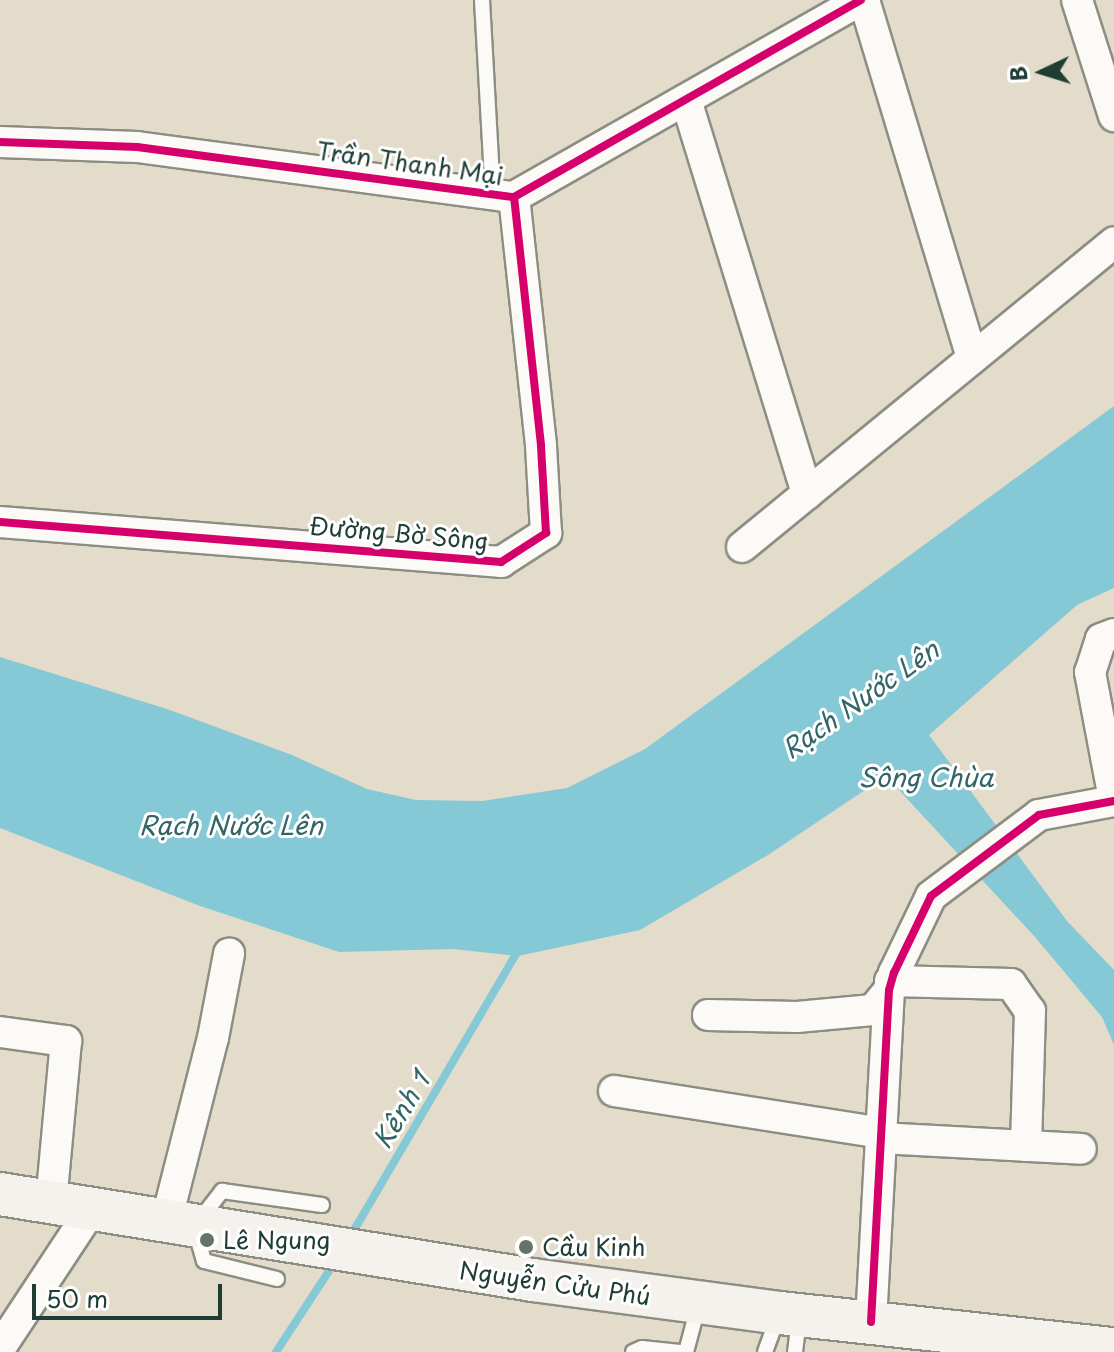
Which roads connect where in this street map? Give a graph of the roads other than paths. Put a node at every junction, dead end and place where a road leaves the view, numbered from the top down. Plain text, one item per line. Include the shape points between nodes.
1 (482, 0) edge
2 (863, 0) edge
3 (1077, 0) edge
4 (686, 100) junction
5 (1114, 116) edge
6 (0, 142) edge
7 (504, 196) junction
8 (1114, 242) edge
9 (972, 358) junction
10 (807, 494) junction
11 (0, 522) edge
12 (742, 547) dead end
13 (1114, 634) edge
14 (1114, 800) edge
15 (229, 954) dead end
16 (890, 986) junction
17 (708, 1015) dead end
18 (0, 1032) edge
19 (614, 1091) dead end
20 (881, 1136) junction
21 (1026, 1146) junction
22 (1081, 1149) dead end
23 (0, 1194) edge
24 (322, 1205) dead end
25 (71, 1207) junction
26 (180, 1225) junction
27 (277, 1279) dead end
28 (700, 1303) junction
29 (871, 1322) junction
30 (791, 1327) edge
31 (0, 1348) edge
32 (1114, 1349) edge
33 (633, 1352) edge
34 (683, 1352) edge
35 (765, 1352) edge

1 - 7 lane
2 - 4 street, Trần Thanh Mại
2 - 9 street
3 - 5 street
4 - 7 street, Trần Thanh Mại
4 - 10 street
6 - 7 street, Trần Thanh Mại via 137,147
7 - 11 street, Đường Bờ Sông via 541,445 546,533 501,562
8 - 9 street
9 - 10 street
10 - 12 street
13 - 14 street via 1101,639 1090,672
14 - 16 street via 1039,815 931,896
15 - 26 street
16 - 17 street via 873,1010 797,1017
16 - 20 street
16 - 21 street via 1011,984 1030,1011
18 - 25 street via 66,1041
19 - 20 street
20 - 21 street
20 - 29 street
21 - 22 street
23 - 25 main road, Nguyễn Cửu Phú
24 - 26 lane via 222,1191
25 - 26 main road, Nguyễn Cửu Phú
25 - 31 street
26 - 27 lane via 204,1261
26 - 28 main road, Nguyễn Cửu Phú
28 - 30 main road, Nguyễn Cửu Phú
28 - 34 lane
29 - 30 main road, Nguyễn Cửu Phú
29 - 32 main road, Nguyễn Cửu Phú
30 - 35 lane
33 - 34 lane

